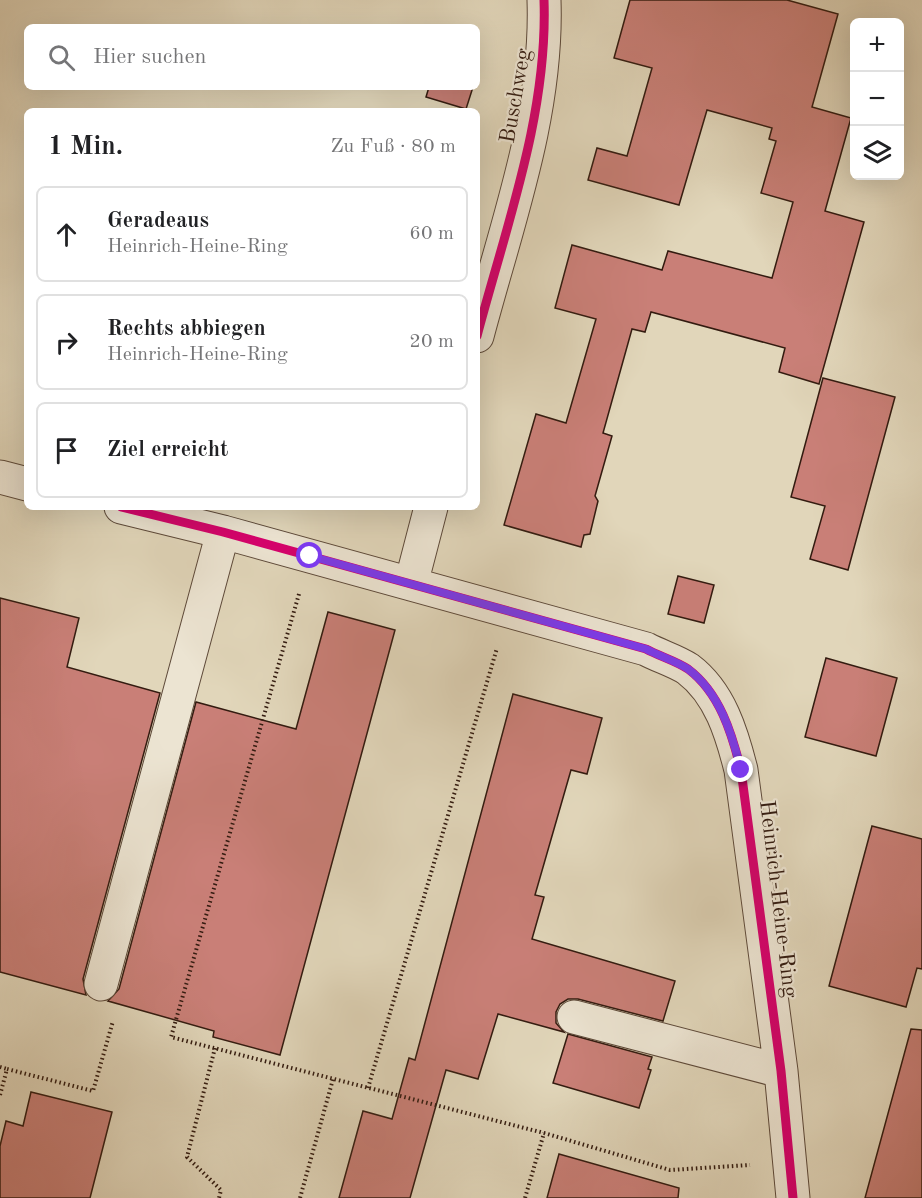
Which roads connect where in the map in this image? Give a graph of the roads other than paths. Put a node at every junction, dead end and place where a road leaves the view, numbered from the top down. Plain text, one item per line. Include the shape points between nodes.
1 (544, 0) edge
2 (480, 325) edge
3 (0, 477) edge
4 (24, 483) edge
5 (133, 510) edge
6 (430, 510) edge
7 (223, 532) junction
8 (411, 584) junction
9 (101, 984) road end
10 (574, 1017) dead end
11 (780, 1071) junction
12 (793, 1198) edge

1 - 2 street, Buschweg via 546,41 542,79
3 - 4 street
5 - 7 street, Heinrich-Heine-Ring
6 - 8 street
7 - 8 street, Heinrich-Heine-Ring
7 - 9 street
8 - 11 street, Heinrich-Heine-Ring via 646,649 688,670 711,695 731,728 741,770
10 - 11 street
11 - 12 street, Heinrich-Heine-Ring

